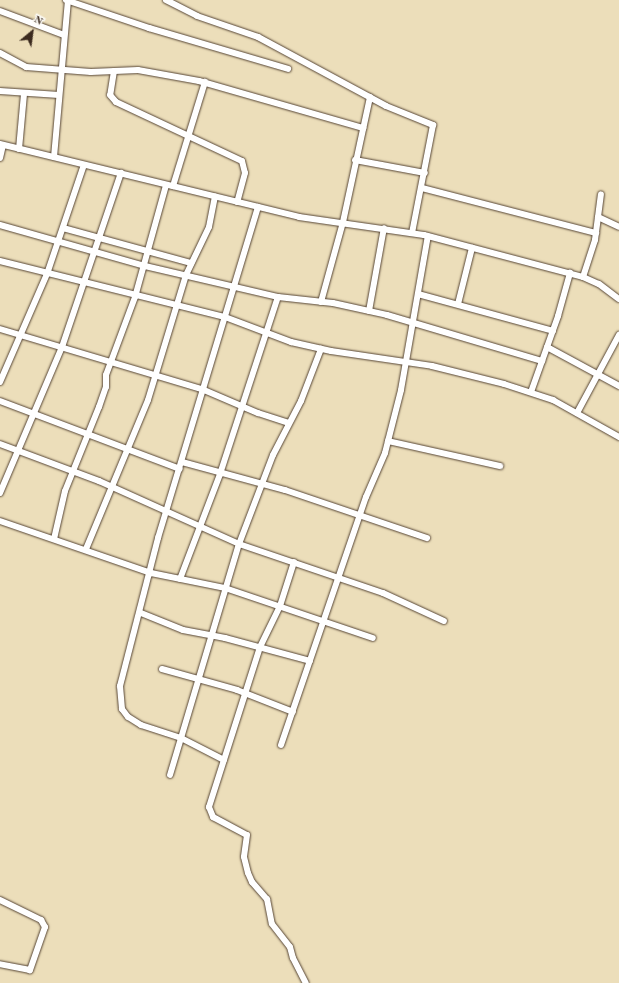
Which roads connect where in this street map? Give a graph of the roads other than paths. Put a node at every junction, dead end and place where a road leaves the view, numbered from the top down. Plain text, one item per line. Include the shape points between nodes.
1 (67, 0) edge
2 (166, 0) edge
3 (0, 11) edge
4 (64, 35) junction
5 (0, 53) edge
6 (61, 68) junction
7 (288, 68) dead end
8 (114, 71) junction
9 (204, 82) junction
10 (0, 91) edge
11 (24, 94) junction
12 (59, 95) junction
13 (370, 97) junction
14 (362, 128) junction
15 (188, 134) junction
16 (2, 145) edge
17 (19, 149) junction
18 (54, 157) junction
19 (0, 158) edge
20 (355, 160) junction
21 (84, 164) junction
22 (121, 173) junction
23 (425, 173) junction
24 (166, 184) junction
25 (173, 186) junction
26 (422, 188) junction
27 (601, 194) dead end
28 (216, 197) junction
29 (237, 202) junction
30 (258, 207) junction
31 (598, 217) junction
32 (343, 222) junction
33 (0, 225) edge
34 (619, 227) edge
35 (63, 228) junction
36 (384, 228) junction
37 (412, 233) junction
38 (596, 233) junction
39 (428, 236) junction
40 (100, 239) junction
41 (58, 242) junction
42 (472, 248) junction
43 (96, 252) junction
44 (149, 252) junction
45 (0, 262) edge
46 (191, 263) junction
47 (145, 266) junction
48 (570, 273) junction
49 (47, 274) junction
50 (186, 275) junction
51 (583, 277) junction
52 (85, 284) junction
53 (234, 286) junction
54 (418, 294) junction
55 (135, 297) junction
56 (278, 297) junction
57 (619, 299) edge
58 (321, 302) junction
59 (458, 304) junction
60 (177, 306) junction
61 (369, 311) junction
62 (225, 317) junction
63 (412, 324) junction
64 (0, 329) edge
65 (553, 331) junction
66 (267, 334) junction
67 (22, 335) junction
68 (619, 335) edge
69 (62, 347) junction
70 (547, 348) junction
71 (321, 349) junction
72 (111, 361) junction
73 (406, 361) junction
74 (542, 361) junction
75 (597, 373) junction
76 (157, 375) junction
77 (0, 382) edge
78 (619, 386) edge
79 (204, 390) junction
80 (531, 392) junction
81 (0, 401) edge
82 (241, 406) junction
83 (33, 413) junction
84 (577, 413) junction
85 (288, 422) junction
86 (88, 433) junction
87 (619, 438) edge
88 (388, 441) junction
89 (0, 444) edge
90 (129, 448) junction
91 (19, 451) junction
92 (182, 462) junction
93 (500, 466) dead end
94 (180, 469) junction
95 (74, 470) junction
96 (220, 474) junction
97 (262, 484) junction
98 (113, 487) junction
99 (0, 493) edge
100 (166, 512) junction
101 (360, 515) junction
102 (0, 521) edge
103 (199, 528) junction
104 (427, 538) dead end
105 (54, 539) junction
106 (239, 544) junction
107 (86, 549) junction
108 (294, 562) junction
109 (151, 573) junction
110 (340, 578) junction
111 (180, 579) junction
112 (225, 588) junction
113 (280, 606) junction
114 (141, 613) junction
115 (444, 621) dead end
116 (325, 622) junction
117 (212, 635) junction
118 (373, 638) dead end
119 (260, 647) junction
120 (310, 661) junction
121 (162, 669) dead end
122 (199, 678) junction
123 (245, 693) junction
124 (293, 712) junction
125 (181, 738) junction
126 (281, 744) dead end
127 (224, 760) junction
128 (170, 775) dead end
129 (0, 900) edge
130 (0, 964) edge
131 (306, 983) edge

1 - 4 street
1 - 7 street via 149,28
2 - 13 street via 197,16 258,37
3 - 4 street
4 - 6 street
5 - 6 street via 22,66
6 - 8 street
6 - 12 street
8 - 9 street via 138,70
8 - 15 street via 110,95 112,99
9 - 14 street
9 - 15 street
10 - 11 street
11 - 12 street
11 - 17 street
12 - 18 street
13 - 14 street
13 - 23 street via 433,125
14 - 20 street
15 - 25 street
15 - 29 street via 242,161 244,172
16 - 17 street
16 - 19 street
17 - 18 street
18 - 21 street
20 - 23 street
20 - 32 street
21 - 22 street
21 - 35 street
22 - 24 street
22 - 40 street
23 - 26 street
24 - 25 street
24 - 44 street
25 - 28 street
26 - 37 street
26 - 38 street
27 - 31 street
28 - 29 street
28 - 46 street via 209,227
29 - 30 street
30 - 32 street via 299,217
30 - 53 street
31 - 34 street
31 - 38 street
32 - 36 street
32 - 58 street
33 - 41 street
35 - 40 street
35 - 41 street
36 - 37 street
36 - 61 street
37 - 39 street
38 - 51 street
39 - 42 street
39 - 54 street
40 - 43 street
40 - 44 street
41 - 43 street
41 - 49 street
42 - 48 street
42 - 59 street
43 - 47 street
43 - 52 street
44 - 46 street
44 - 47 street
45 - 49 street
46 - 50 street
47 - 50 street
47 - 55 street
48 - 51 street
48 - 65 street
49 - 52 street
49 - 67 street
50 - 53 street
50 - 60 street
51 - 57 street via 599,284
52 - 55 street
52 - 69 street
53 - 56 street
53 - 62 street
54 - 59 street
54 - 63 street
55 - 60 street
55 - 72 street
56 - 58 street
56 - 66 street
58 - 61 street
59 - 65 street
60 - 62 street
60 - 76 street
61 - 63 street
62 - 66 street
62 - 79 street
63 - 73 street
63 - 74 street
64 - 67 street
65 - 70 street
66 - 71 street
66 - 82 street
67 - 69 street
67 - 77 street
68 - 75 street
69 - 72 street
69 - 83 street
70 - 74 street
70 - 75 street
71 - 73 street
71 - 85 street via 301,401
72 - 76 street
72 - 86 street via 106,375 104,395
73 - 80 street
73 - 88 street
74 - 80 street
75 - 78 street
75 - 84 street
76 - 79 street
76 - 90 street
79 - 82 street
79 - 92 street
80 - 84 street
81 - 83 street
82 - 85 street
82 - 96 street
83 - 86 street
83 - 91 street
84 - 87 street
85 - 97 street
86 - 90 street
86 - 95 street
88 - 93 street
88 - 101 street
89 - 91 street
90 - 94 street
90 - 98 street
91 - 95 street
91 - 99 street
92 - 94 street
92 - 96 street
94 - 100 street
95 - 98 street
95 - 105 street via 58,514
96 - 97 street
96 - 103 street
97 - 101 street
97 - 106 street
98 - 100 street
98 - 107 street
100 - 103 street
100 - 109 street
101 - 104 street
101 - 110 street
102 - 105 street
103 - 106 street
103 - 111 street
105 - 107 street
106 - 108 street
106 - 112 street
107 - 109 street
108 - 110 street
108 - 113 street
109 - 111 street
109 - 114 street
110 - 115 street via 397,598
110 - 116 street
111 - 112 street
112 - 113 street
112 - 117 street
113 - 116 street
113 - 119 street
114 - 117 street via 183,630
114 - 125 street via 120,686 122,709 141,725
116 - 118 street
116 - 120 street
117 - 119 street
117 - 122 street
119 - 120 street
119 - 123 street
120 - 124 street
121 - 122 street
122 - 123 street
122 - 125 street
123 - 124 street
123 - 127 street
124 - 126 street
125 - 127 street
125 - 128 street
127 - 131 street via 209,807 213,817 247,835 244,857 248,873 252,882 267,899 272,924 290,947
129 - 130 street via 41,920 45,927 30,970

